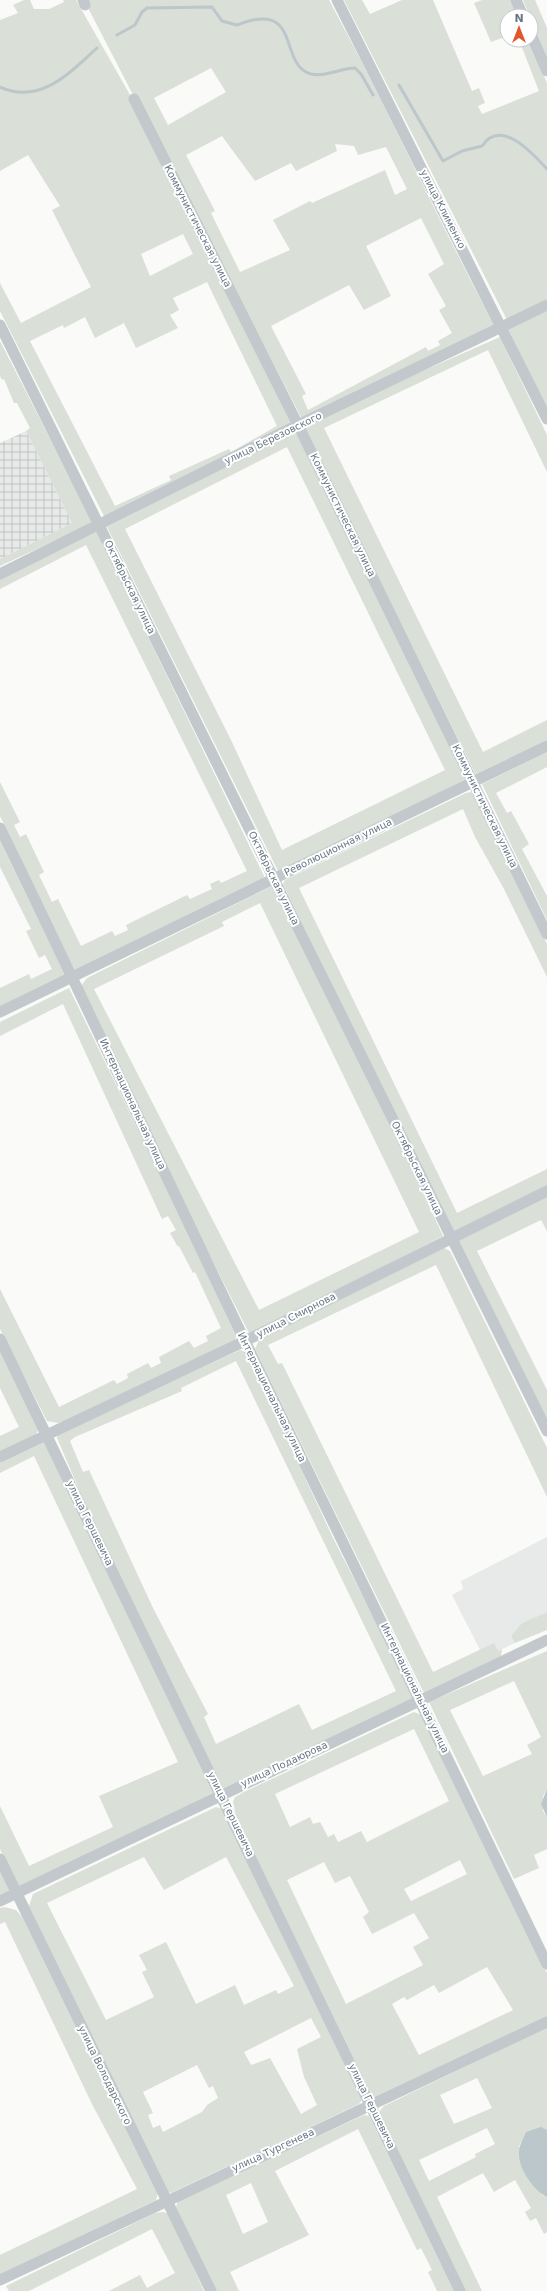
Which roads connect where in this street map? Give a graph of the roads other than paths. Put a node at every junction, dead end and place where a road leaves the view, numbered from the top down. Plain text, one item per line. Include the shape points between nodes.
1 (337, 0) edge
2 (537, 48) edge
3 (547, 71) edge
4 (134, 99) dead end
5 (547, 305) edge
6 (0, 325) edge
7 (502, 327) junction
8 (547, 419) edge
9 (298, 425) junction
10 (99, 525) junction
11 (0, 574) edge
12 (547, 746) edge
13 (474, 782) junction
14 (0, 828) edge
15 (274, 878) junction
16 (547, 934) edge
17 (73, 976) junction
18 (0, 1012) edge
19 (547, 1191) edge
20 (452, 1237) junction
21 (0, 1339) edge
22 (245, 1341) junction
23 (547, 1431) edge
24 (47, 1434) junction
25 (0, 1457) edge
26 (547, 1640) edge
27 (421, 1700) junction
28 (221, 1794) junction
29 (0, 1859) edge
30 (16, 1894) junction
31 (0, 1902) edge
32 (547, 1964) edge
33 (547, 2022) edge
34 (371, 2104) junction
35 (166, 2200) junction
36 (0, 2280) edge
37 (212, 2291) edge
38 (460, 2291) edge

1 - 7 street, улица Клименко
2 - 3 street
4 - 9 street, Коммунистическая улица
5 - 7 street, улица Березовского
6 - 10 street, Октябрьская улица
7 - 8 street, улица Клименко
7 - 9 street, улица Березовского
9 - 10 street, улица Березовского
9 - 13 street, Коммунистическая улица
10 - 11 street, улица Березовского
10 - 15 street, Октябрьская улица
12 - 13 street, Революционная улица
13 - 15 street, Революционная улица
13 - 16 street, Коммунистическая улица
14 - 17 street, Интернациональная улица
15 - 17 street, Революционная улица
15 - 20 street, Октябрьская улица
17 - 18 street, Революционная улица
17 - 22 street, Интернациональная улица
19 - 20 street, улица Смирнова
20 - 22 street, улица Смирнова
20 - 23 street, Октябрьская улица
21 - 24 street, улица Гершевича
22 - 24 street, улица Смирнова
22 - 27 street, Интернациональная улица
24 - 25 street, улица Смирнова
24 - 28 street, улица Гершевича
26 - 27 street, улица Подаюрова
27 - 28 street, улица Подаюрова
27 - 32 street, Интернациональная улица
28 - 30 street, улица Подаюрова
28 - 34 street, улица Гершевича
29 - 30 street, улица Володарского
30 - 31 street, улица Подаюрова
30 - 35 street, улица Володарского
33 - 34 street, улица Тургенева
34 - 35 street, улица Тургенева
34 - 38 street, улица Гершевича
35 - 36 street, улица Тургенева
35 - 37 street, улица Володарского

